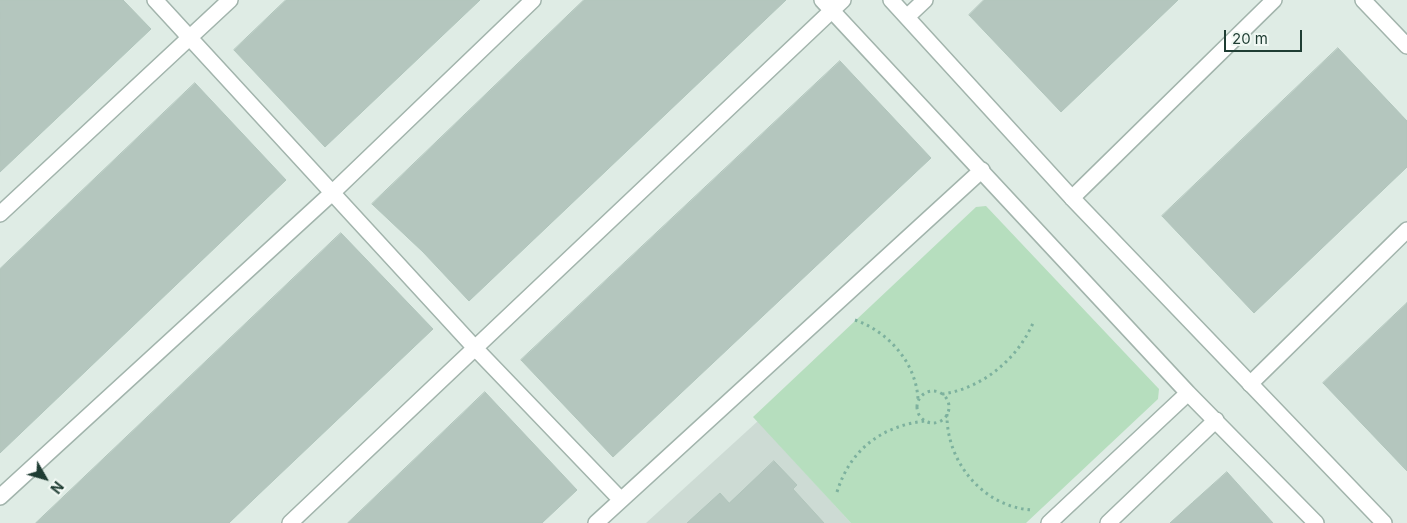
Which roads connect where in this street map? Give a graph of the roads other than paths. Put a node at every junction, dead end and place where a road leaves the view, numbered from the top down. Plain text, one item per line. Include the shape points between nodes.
1 (155, 0) edge
2 (230, 0) edge
3 (533, 0) edge
4 (891, 0) edge
5 (925, 0) edge
6 (1274, 0) edge
7 (1363, 0) edge
8 (832, 3) edge
9 (908, 16) junction
10 (190, 37) junction
11 (1407, 46) edge
12 (982, 170) junction
13 (332, 193) junction
14 (1072, 198) junction
15 (0, 214) edge
16 (1407, 230) edge
17 (475, 348) junction
18 (1250, 384) junction
19 (1188, 393) junction
20 (1216, 420) junction
21 (0, 497) edge
22 (621, 500) junction
23 (290, 523) edge
24 (596, 523) edge
25 (1049, 523) edge
26 (1108, 523) edge
27 (1316, 523) edge
28 (1384, 523) edge

1 - 10 street
2 - 10 street
3 - 13 street
4 - 9 street
5 - 9 street
6 - 14 street
7 - 11 street
8 - 12 street
8 - 17 street
9 - 14 street
10 - 13 street
10 - 15 street
12 - 19 street
12 - 22 street
13 - 17 street
13 - 21 street
14 - 18 street
16 - 18 street
17 - 22 street
17 - 23 street
18 - 28 street
19 - 20 street
19 - 25 street
20 - 26 street
20 - 27 street
22 - 24 street

